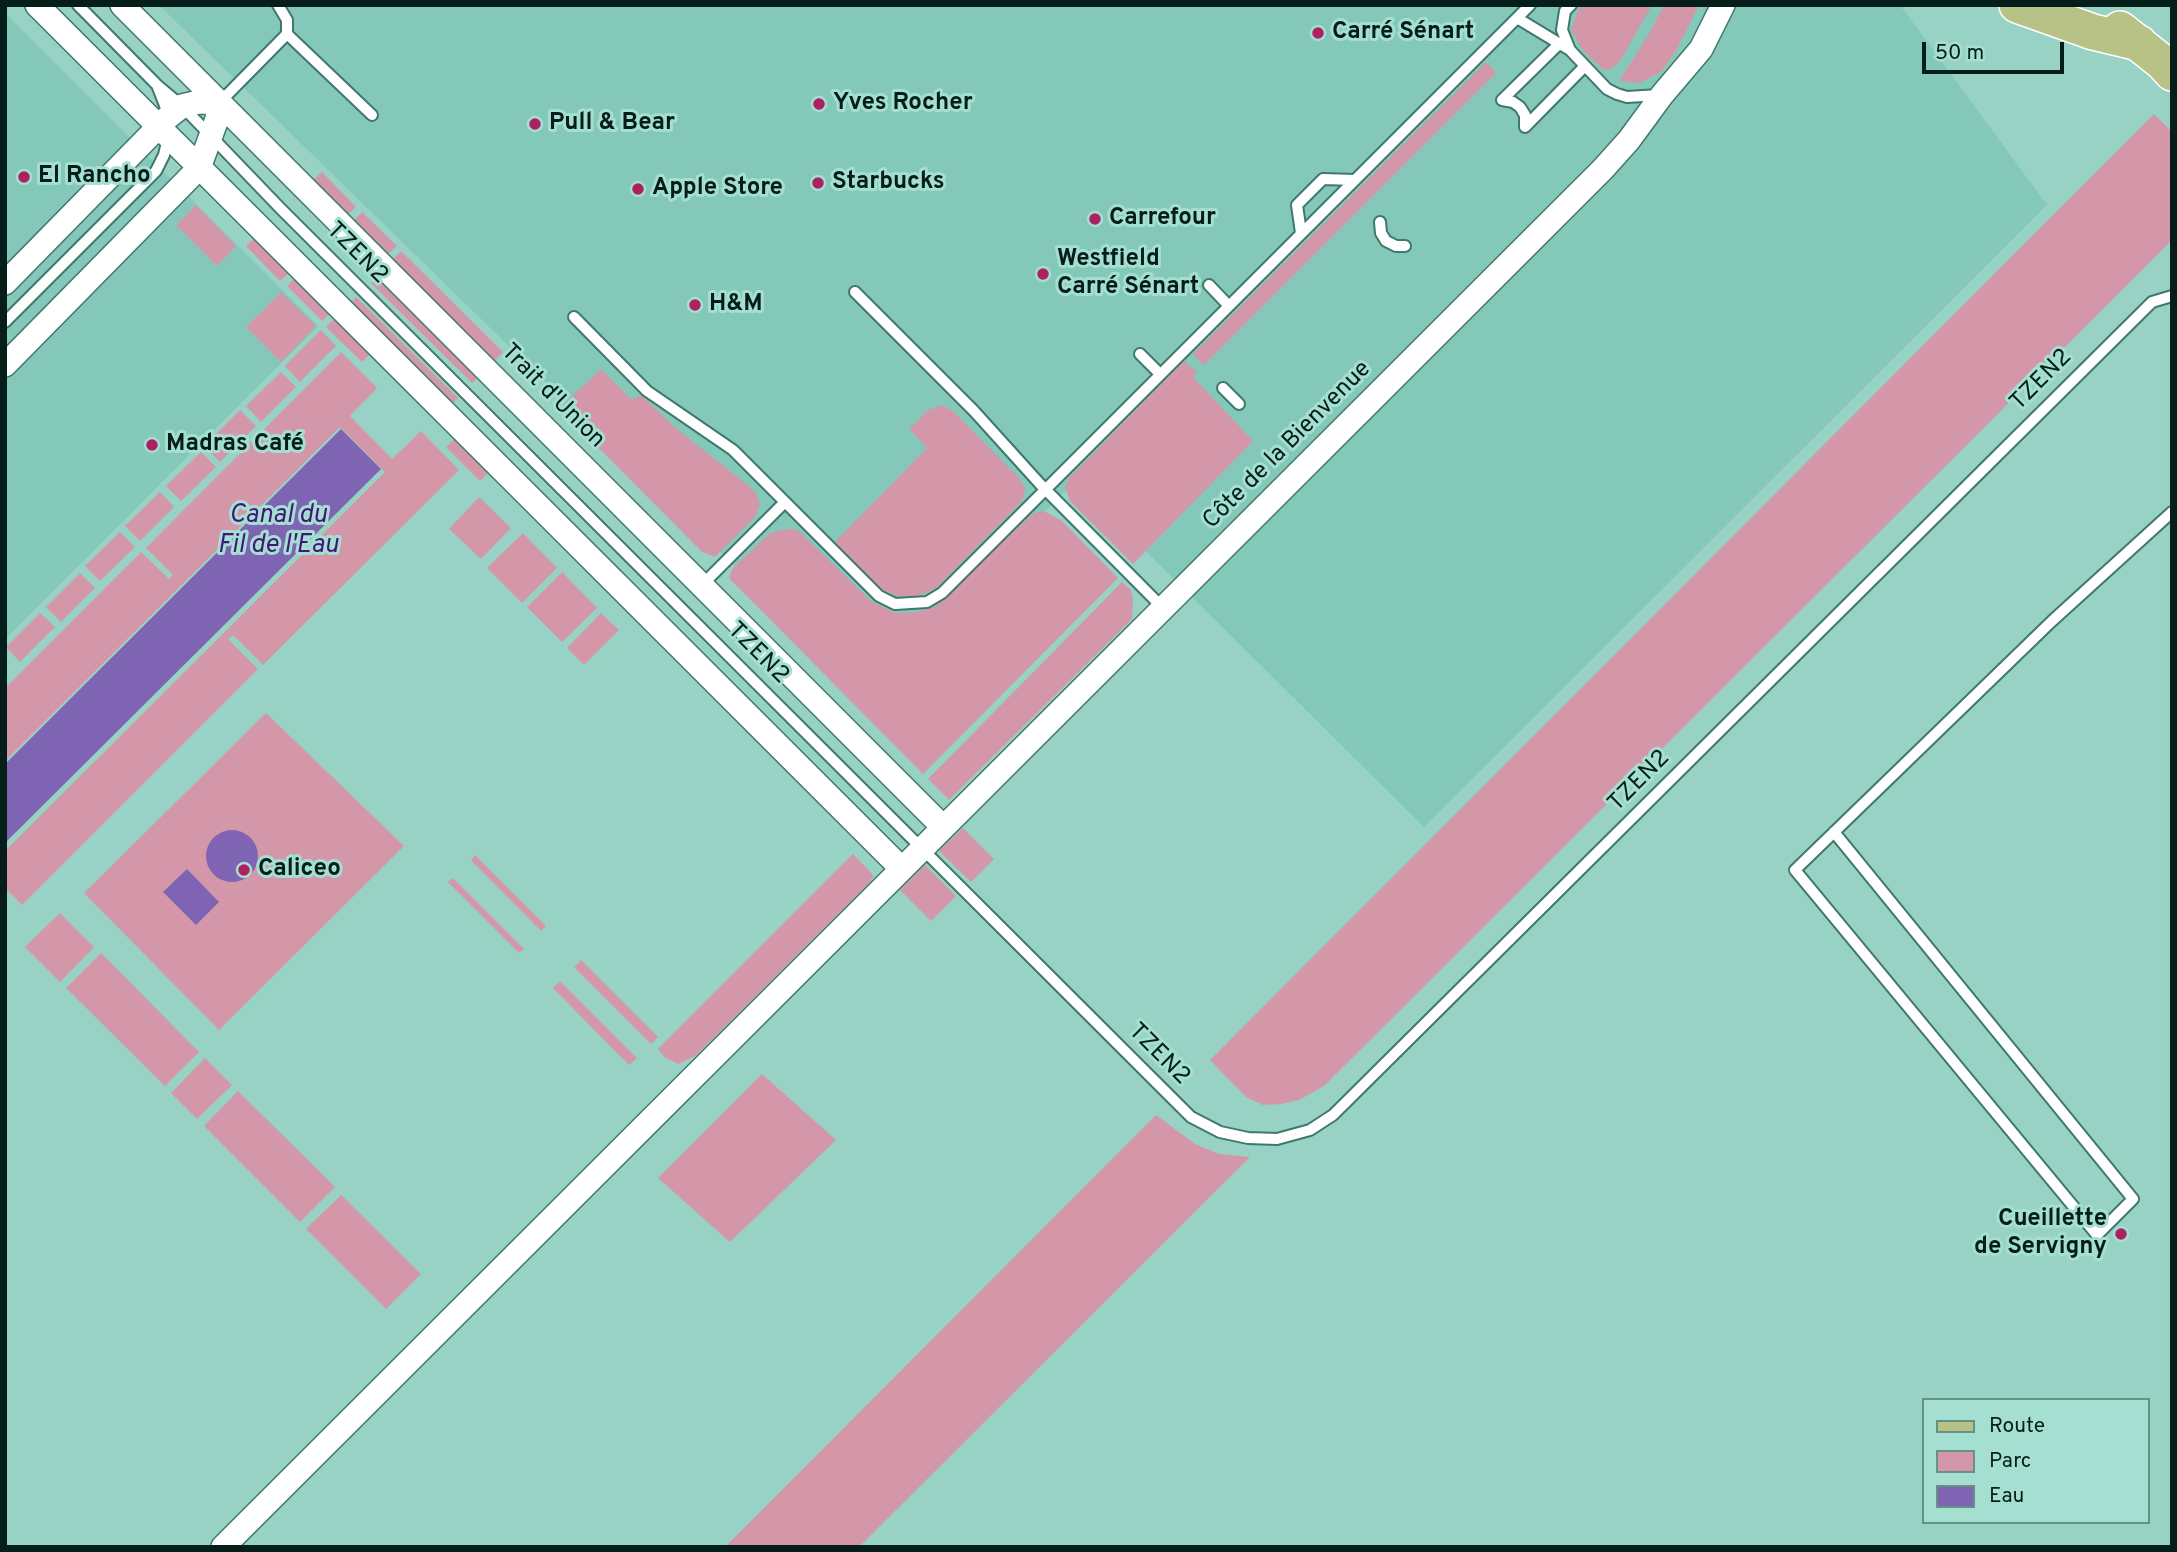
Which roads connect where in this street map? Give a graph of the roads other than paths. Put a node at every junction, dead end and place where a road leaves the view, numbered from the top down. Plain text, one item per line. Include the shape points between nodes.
1 (37, 5) edge
2 (78, 5) edge
3 (122, 5) edge
4 (278, 5) edge
5 (1530, 5) edge
6 (1571, 5) edge
7 (1706, 5) edge
8 (1723, 5) edge
9 (2017, 5) edge
10 (2081, 5) edge
11 (1517, 18) junction
12 (287, 34) junction
13 (2139, 43) junction
14 (1559, 44) junction
15 (1570, 50) junction
16 (1585, 66) junction
17 (2172, 73) edge
18 (157, 85) junction
19 (1661, 95) junction
20 (219, 103) junction
21 (372, 115) dead end
22 (164, 126) junction
23 (212, 137) junction
24 (199, 168) junction
25 (1355, 180) junction
26 (1380, 222) dead end
27 (1301, 233) junction
28 (1405, 246) dead end
29 (5, 283) edge
30 (1209, 285) dead end
31 (855, 292) dead end
32 (2172, 296) edge
33 (1229, 306) junction
34 (574, 317) dead end
35 (5, 322) edge
36 (1140, 354) dead end
37 (5, 365) edge
38 (1160, 374) junction
39 (1223, 388) dead end
40 (1238, 404) dead end
41 (1045, 489) junction
42 (784, 503) junction
43 (2172, 512) edge
44 (702, 585) junction
45 (1163, 608) junction
46 (943, 827) junction
47 (1834, 832) junction
48 (921, 849) junction
49 (901, 869) junction
50 (223, 1547) edge

1 - 22 street
2 - 18 lane, TZEN2
3 - 20 street, Trait d'Union
4 - 12 lane via 287,20
5 - 11 lane
6 - 15 lane via 1565,11 1562,30
7 - 19 street, Côte de la Bienvenue
8 - 19 street, Côte de la Bienvenue via 1701,49
9 - 13 main road
10 - 13 main road
11 - 14 lane
11 - 25 lane
12 - 20 lane
12 - 21 lane
13 - 17 main road
14 - 15 lane
14 - 16 lane via 1502,100 1520,107 1525,127
15 - 16 lane
16 - 19 lane via 1616,94
18 - 22 lane, TZEN2
18 - 22 lane
19 - 45 street, Côte de la Bienvenue via 1603,169
20 - 22 street via 200,102
20 - 23 street
20 - 44 street, Trait d'Union
22 - 23 lane, TZEN2
22 - 24 street
22 - 29 street
22 - 35 lane via 164,155 156,172
23 - 24 street
23 - 48 lane, TZEN2
24 - 37 street
24 - 49 street
25 - 27 lane
25 - 27 lane via 1323,179 1297,205
26 - 28 lane via 1386,241
27 - 33 lane
30 - 33 lane
31 - 41 lane
32 - 48 lane, TZEN2 via 2152,302 1360,1090 1310,1130 1277,1139 1248,1138 1220,1132 1191,1117
33 - 38 lane
34 - 42 lane via 647,391 733,450
36 - 38 lane
38 - 41 lane
39 - 40 lane
41 - 42 lane via 942,593 912,604 895,604 879,596
41 - 45 lane
42 - 44 lane
43 - 47 lane
44 - 46 street, Trait d'Union
45 - 46 street, Côte de la Bienvenue
46 - 48 street, Côte de la Bienvenue
47 - 47 lane via 2133,1199 2097,1235 1795,870
48 - 49 street, Côte de la Bienvenue
49 - 50 street, Côte de la Bienvenue

